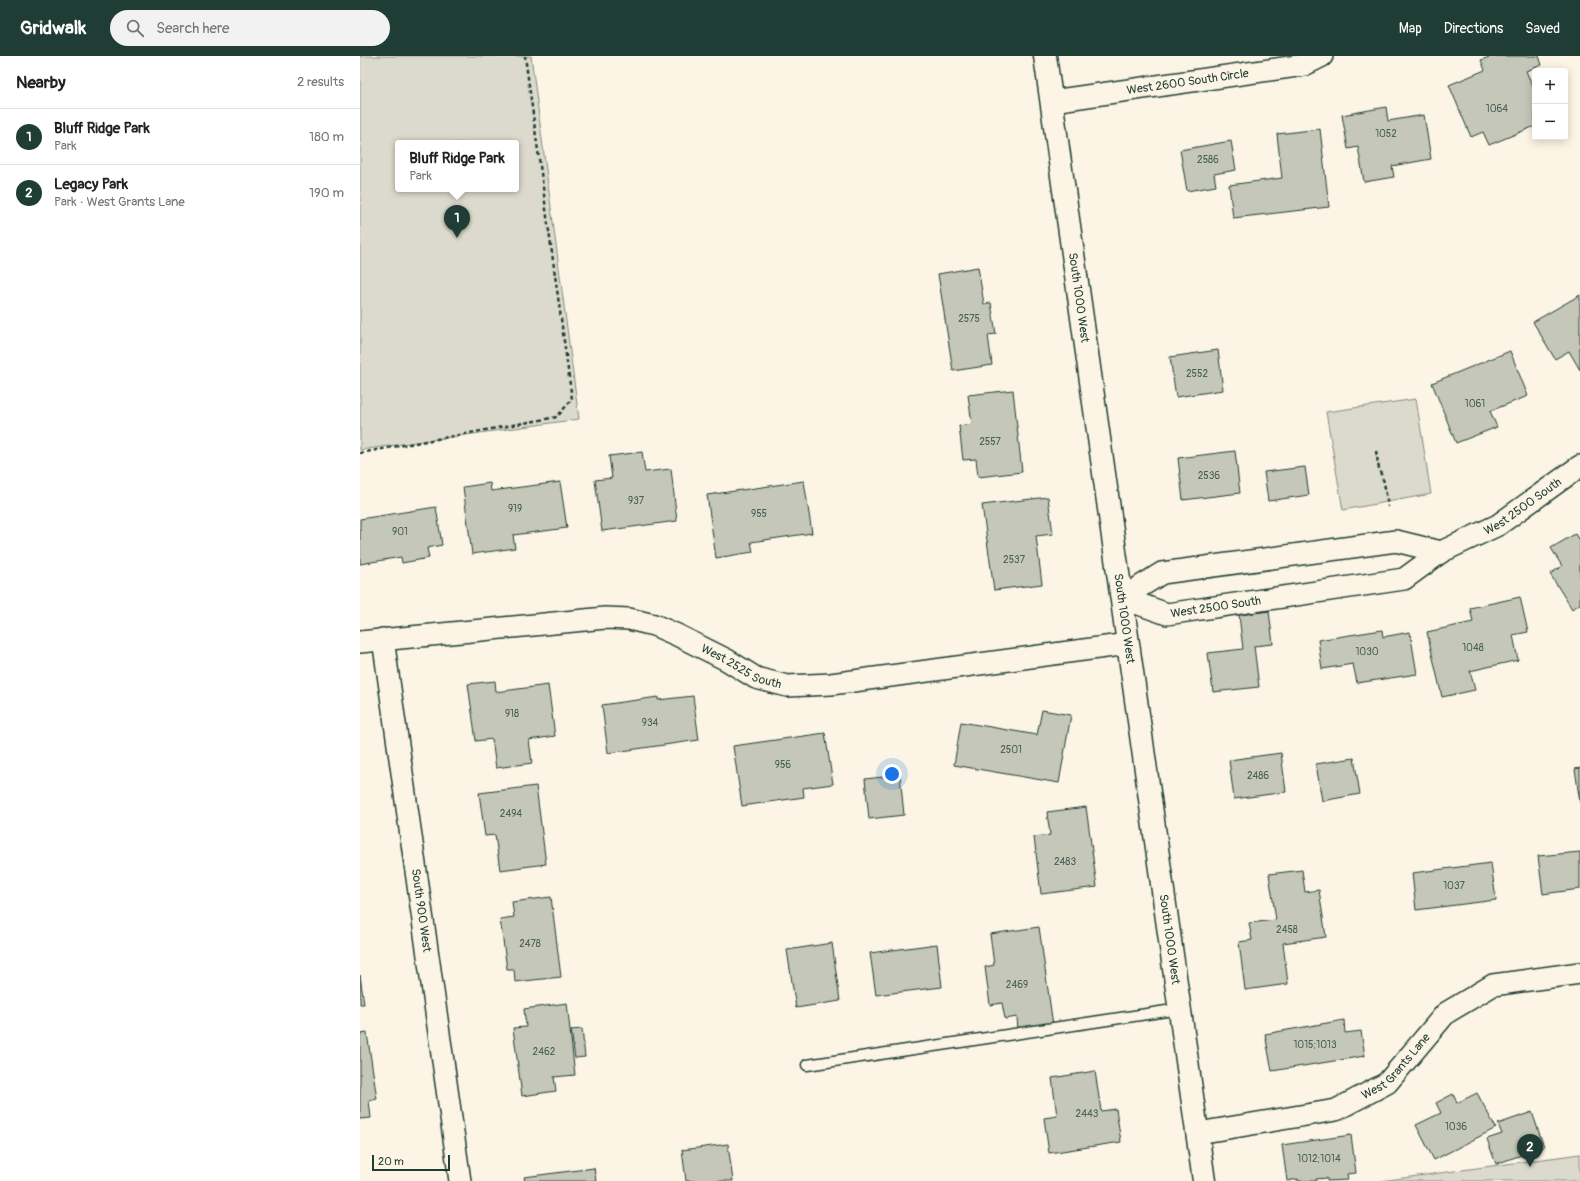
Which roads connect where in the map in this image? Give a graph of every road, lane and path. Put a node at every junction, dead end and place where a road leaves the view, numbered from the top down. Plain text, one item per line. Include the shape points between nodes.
1 (525, 56) edge
2 (1045, 56) edge
3 (1322, 56) edge
4 (1052, 101) junction
5 (1376, 451) dead end
6 (360, 453) edge
7 (1580, 466) edge
8 (1388, 507) dead end
9 (1442, 552) junction
10 (1122, 598) junction
11 (383, 639) junction
12 (360, 642) edge
13 (1128, 644) junction
14 (1580, 973) edge
15 (1180, 1009) junction
16 (807, 1065) dead end
17 (1198, 1133) junction
18 (460, 1181) edge
19 (1204, 1181) edge

1 - 6 path via 572,399 557,417
2 - 4 main road, South 1000 West
3 - 4 street, West 2600 South Circle via 1304,65
4 - 10 main road, South 1000 West
5 - 8 path
7 - 9 street, West 2500 South via 1498,524
9 - 10 street via 1396,541 1162,573
9 - 10 street, West 2500 South via 1404,579 1168,614
10 - 13 main road, South 1000 West
11 - 12 street, West 2525 South
11 - 13 street, West 2525 South via 605,618 629,619 654,625 677,635 756,678 787,686 831,684
11 - 18 street, South 900 West
13 - 15 main road, South 1000 West
14 - 17 street, West Grants Lane via 1493,985 1446,1013 1387,1083 1336,1110
15 - 16 lane
15 - 17 main road, South 1000 West
17 - 19 main road, South 1000 West

